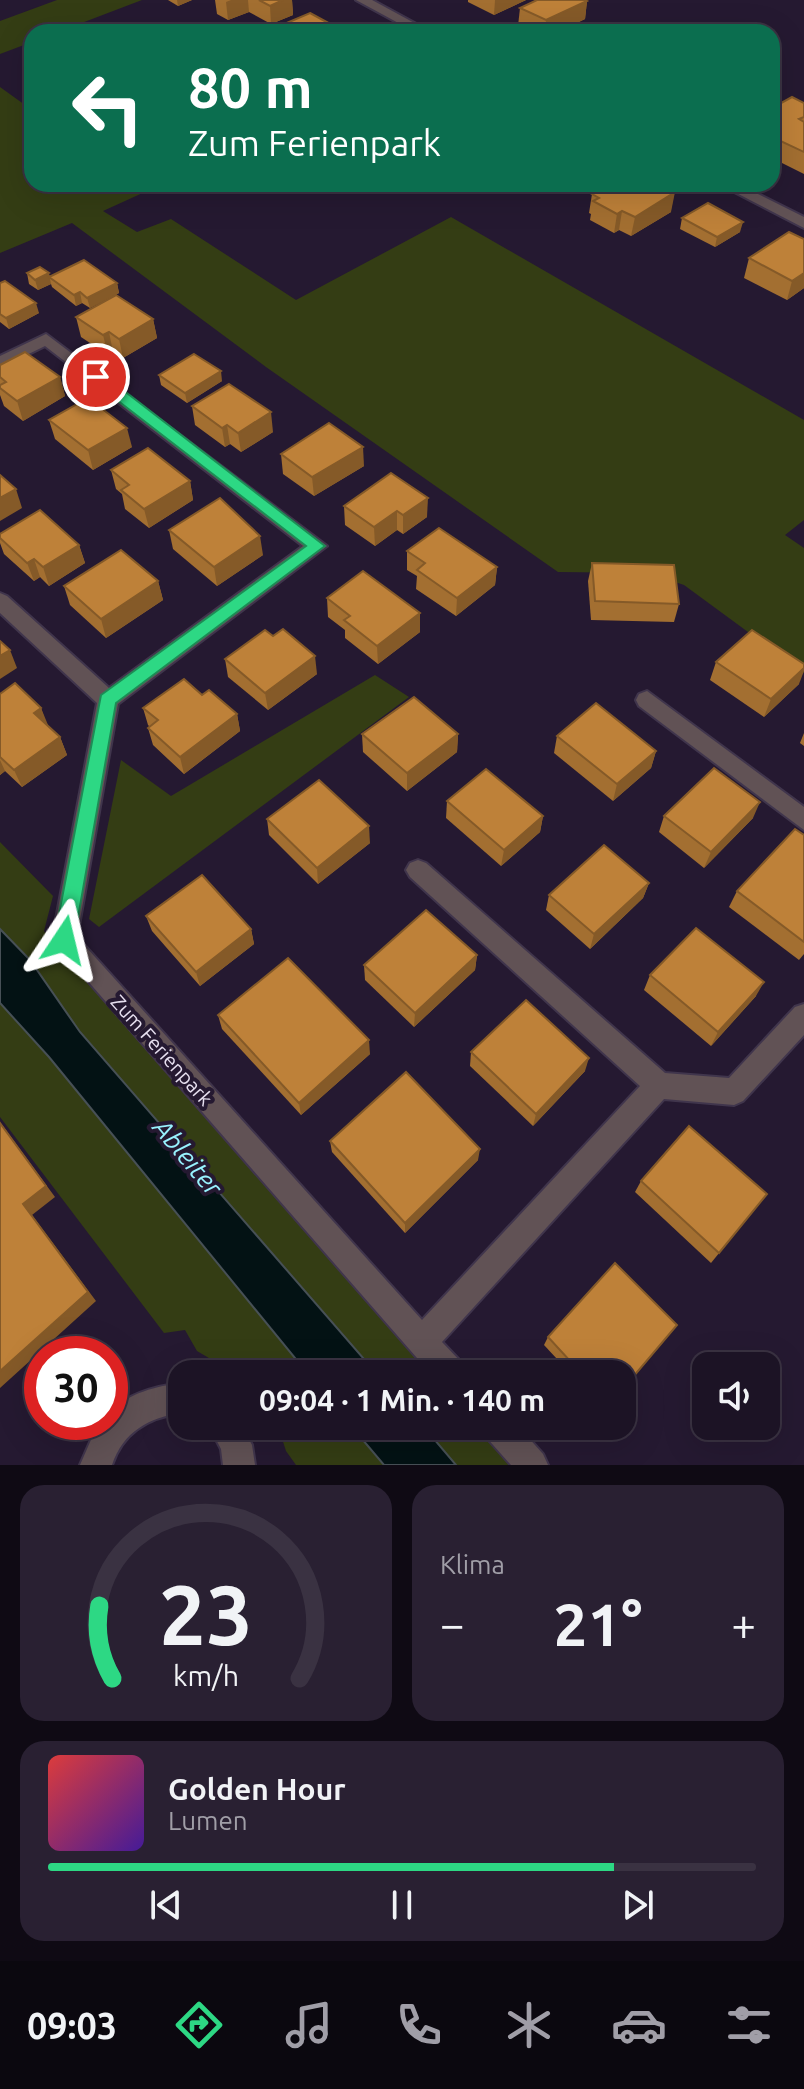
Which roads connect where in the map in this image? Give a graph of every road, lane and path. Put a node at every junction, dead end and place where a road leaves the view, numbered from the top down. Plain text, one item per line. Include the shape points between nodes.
1 (362, 0) edge
2 (409, 24) edge
3 (742, 192) edge
4 (804, 223) edge
5 (0, 363) edge
6 (0, 601) edge
7 (108, 700) junction
8 (647, 700) dead end
9 (804, 820) edge
10 (418, 870) dead end
11 (804, 1016) edge
12 (659, 1085) junction
13 (422, 1342) junction
14 (438, 1360) edge
15 (168, 1399) edge
16 (233, 1440) edge
17 (510, 1440) edge
18 (96, 1465) edge
19 (239, 1465) edge
20 (532, 1465) edge

1 - 2 street
3 - 4 street
5 - 7 street via 46,339 317,546
6 - 7 street
7 - 13 street, Zum Ferienpark via 64,940
8 - 9 street
10 - 12 street
11 - 12 street via 734,1092
12 - 13 street
13 - 14 street, Zum Ferienpark
15 - 18 street via 134,1410 113,1428
16 - 19 street
17 - 20 street

